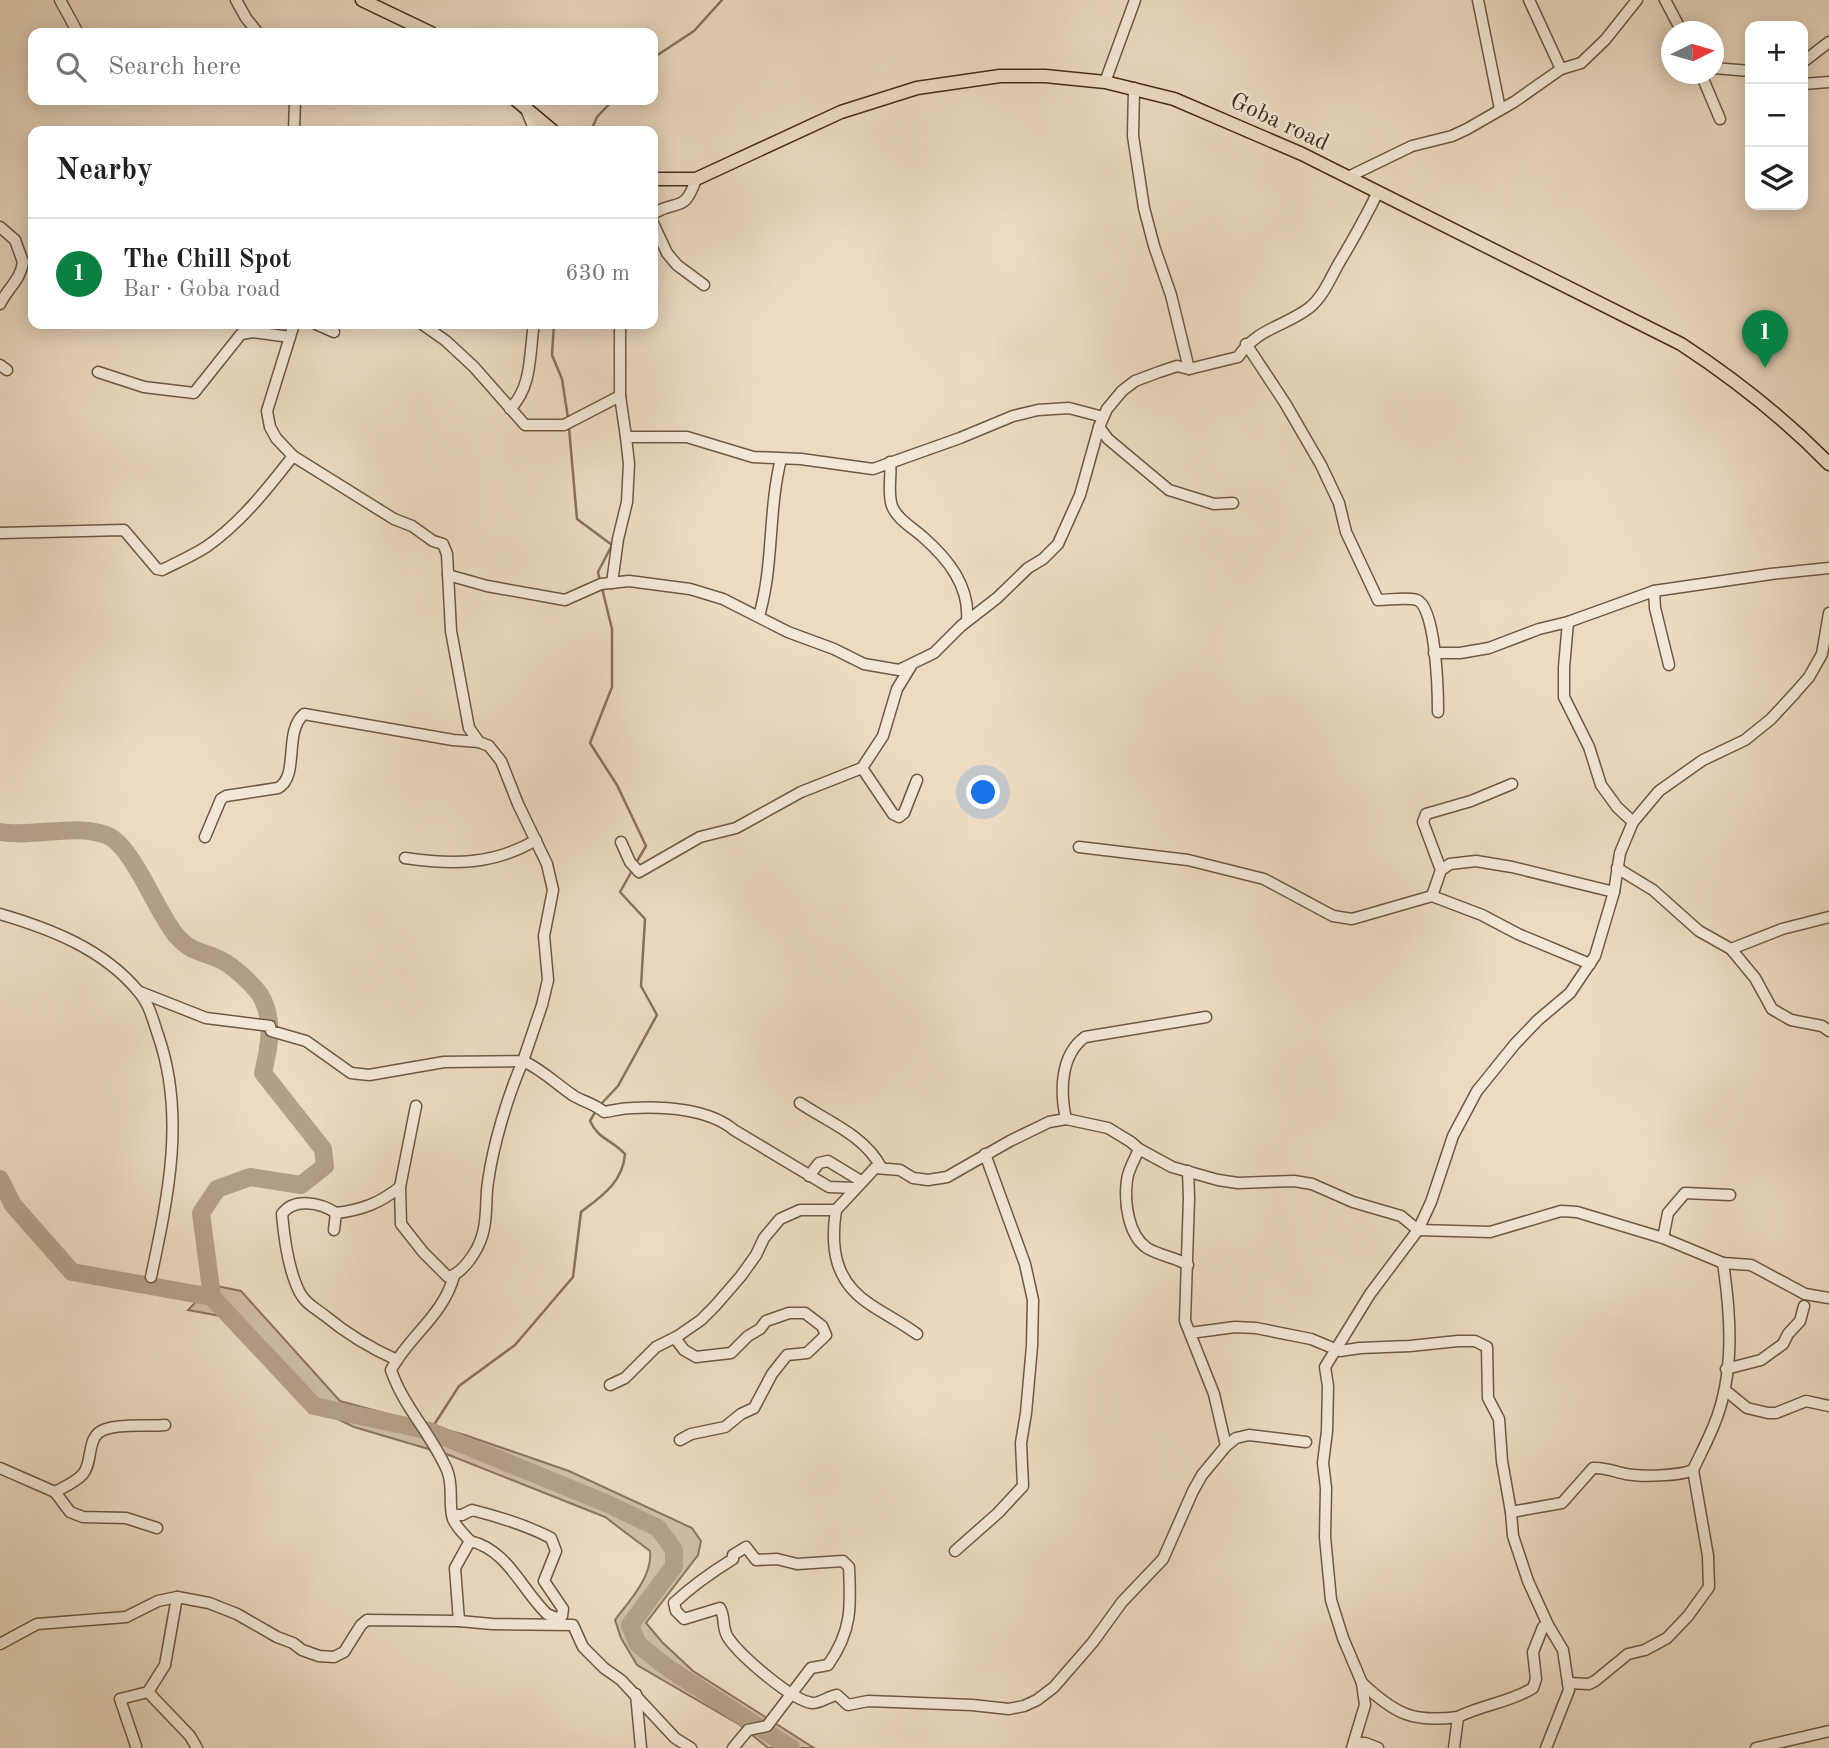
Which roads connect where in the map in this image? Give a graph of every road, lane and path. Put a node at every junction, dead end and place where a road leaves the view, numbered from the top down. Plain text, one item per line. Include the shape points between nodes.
1 (60, 0) edge
2 (236, 0) edge
3 (362, 0) edge
4 (1135, 0) edge
5 (1478, 0) edge
6 (1528, 0) edge
7 (1637, 0) edge
8 (1665, 0) edge
9 (1676, 21) edge
10 (75, 28) edge
11 (254, 28) edge
12 (421, 28) edge
13 (1829, 43) edge
14 (1808, 58) edge
15 (1561, 69) junction
16 (1724, 69) edge
17 (1745, 71) edge
18 (1105, 82) junction
19 (1829, 82) edge
20 (1704, 84) edge
21 (1808, 84) edge
22 (1134, 88) junction
23 (295, 105) edge
24 (521, 105) edge
25 (1500, 109) junction
26 (1720, 119) dead end
27 (294, 126) edge
28 (532, 126) edge
29 (546, 126) edge
30 (1348, 177) junction
31 (696, 179) junction
32 (658, 180) edge
33 (1378, 192) junction
34 (658, 211) edge
35 (0, 227) edge
36 (658, 234) edge
37 (704, 285) dead end
38 (0, 304) edge
39 (292, 329) edge
40 (327, 329) edge
41 (429, 329) edge
42 (533, 329) edge
43 (620, 329) edge
44 (334, 332) dead end
45 (290, 337) junction
46 (1246, 344) junction
47 (1189, 369) junction
48 (97, 372) dead end
49 (620, 396) junction
50 (510, 409) junction
51 (1101, 422) junction
52 (626, 437) junction
53 (293, 456) junction
54 (781, 459) junction
55 (890, 462) junction
56 (1829, 463) edge
57 (1233, 503) dead end
58 (0, 533) edge
59 (1829, 568) edge
60 (448, 575) junction
61 (612, 583) junction
62 (1654, 592) junction
63 (1829, 613) edge
64 (759, 616) junction
65 (967, 621) junction
66 (1568, 622) junction
67 (1434, 653) junction
68 (1669, 665) dead end
69 (911, 666) junction
70 (1438, 712) dead end
71 (479, 742) junction
72 (862, 768) junction
73 (917, 780) dead end
74 (1512, 783) dead end
75 (1633, 822) junction
76 (205, 837) dead end
77 (536, 840) junction
78 (621, 842) dead end
79 (1079, 847) dead end
80 (405, 858) dead end
81 (1617, 868) junction
82 (1441, 870) junction
83 (1614, 892) junction
84 (1432, 897) junction
85 (0, 914) edge
86 (1829, 917) edge
87 (1731, 948) junction
88 (1590, 964) junction
89 (140, 992) junction
90 (1206, 1017) dead end
91 (1829, 1031) edge
92 (523, 1061) junction
93 (800, 1103) dead end
94 (416, 1106) dead end
95 (1066, 1119) junction
96 (1139, 1149) junction
97 (985, 1154) junction
98 (881, 1167) junction
99 (1188, 1171) junction
100 (809, 1177) junction
101 (858, 1185) junction
102 (400, 1187) junction
103 (1730, 1195) dead end
104 (836, 1210) junction
105 (336, 1213) junction
106 (334, 1230) dead end
107 (1418, 1230) junction
108 (1663, 1238) junction
109 (1723, 1262) junction
110 (1188, 1265) junction
111 (454, 1276) junction
112 (151, 1278) dead end
113 (1829, 1298) edge
114 (1804, 1306) dead end
115 (1190, 1333) junction
116 (917, 1334) dead end
117 (675, 1338) junction
118 (1336, 1349) junction
119 (397, 1360) junction
120 (1726, 1369) junction
121 (610, 1385) dead end
122 (1725, 1390) junction
123 (1829, 1406) edge
124 (165, 1425) dead end
125 (680, 1440) dead end
126 (1306, 1442) dead end
127 (1226, 1446) junction
128 (0, 1468) edge
129 (1693, 1470) junction
130 (55, 1492) junction
131 (1511, 1512) junction
132 (453, 1515) junction
133 (157, 1528) dead end
134 (470, 1541) junction
135 (955, 1551) dead end
136 (177, 1597) junction
137 (459, 1621) junction
138 (1548, 1625) junction
139 (0, 1644) edge
140 (1362, 1683) junction
141 (1568, 1683) junction
142 (149, 1692) junction
143 (636, 1694) junction
144 (791, 1695) junction
145 (1458, 1717) junction
146 (1829, 1731) edge
147 (1794, 1744) edge
148 (1353, 1745) edge
149 (136, 1746) edge
150 (197, 1748) edge
151 (641, 1748) edge
152 (691, 1748) edge
153 (733, 1748) edge
154 (1378, 1748) edge
155 (1454, 1748) edge
156 (1546, 1748) edge
157 (1756, 1748) edge

1 - 10 street
2 - 11 street
3 - 12 main road
4 - 18 street
5 - 25 street
6 - 15 street
7 - 15 street via 1590,57
8 - 9 street
13 - 14 street
15 - 25 street
16 - 17 street
18 - 22 main road, Goba road
18 - 31 main road, Goba road via 1000,76 917,88 841,111
19 - 21 street
20 - 26 street
22 - 30 main road, Goba road via 1207,111
22 - 47 street via 1133,136 1144,208
23 - 27 street
24 - 28 street
24 - 29 main road
25 - 30 street via 1452,136 1412,146
30 - 33 main road, Goba road
31 - 32 main road, Goba road
31 - 34 street via 681,205
33 - 46 street via 1319,298
33 - 56 main road, Goba road via 1681,344 1773,410
35 - 38 street via 15,240 23,262 17,282
36 - 37 street via 677,265
39 - 45 street
40 - 44 street
41 - 50 street via 474,367
42 - 50 street via 526,383
43 - 49 street
45 - 48 street via 241,334 194,393 144,387
45 - 53 street via 267,411 276,438
46 - 47 street via 1238,357
46 - 67 street via 1321,465 1378,600 1424,605
47 - 51 street via 1177,366 1135,381 1107,409
49 - 50 street via 564,425 525,425
49 - 52 street
51 - 55 street via 1069,408 1038,410
51 - 57 street via 1108,439 1169,490 1214,504
51 - 65 street via 1080,495 1058,544
52 - 54 street via 687,437 753,457
52 - 61 street via 627,502
53 - 58 street via 206,547 162,570 124,530
53 - 60 street via 443,544
54 - 55 street via 873,469
54 - 64 street
55 - 65 street via 892,508 949,564 964,588
59 - 62 street
60 - 61 street via 565,600
60 - 71 street via 451,631 463,703 469,728
61 - 64 street via 690,589
62 - 66 street
62 - 68 street
63 - 75 street via 1822,654 1796,694 1745,740 1703,760 1659,791
64 - 69 street via 864,664 899,670
65 - 69 street via 934,653
66 - 67 street via 1489,648
66 - 75 street via 1564,697 1589,747 1601,785
67 - 70 street
69 - 72 street via 897,689 883,736
71 - 76 street via 304,714 294,731 284,785 221,799
71 - 77 street via 501,761
72 - 73 street via 899,817
72 - 78 street via 801,792 736,828 700,837 639,872
74 - 82 street via 1426,814 1423,822
75 - 81 street
77 - 80 street via 510,854 458,863
77 - 92 street via 552,890 544,936 548,980
79 - 84 street via 1188,860 1264,878 1342,919
81 - 83 street
81 - 87 street via 1653,890 1699,931
82 - 83 street via 1461,861 1476,861
82 - 84 street
83 - 88 street
84 - 88 street
85 - 89 street via 74,941
86 - 87 street
87 - 91 street via 1772,1009
88 - 107 street via 1570,993 1515,1044 1477,1091 1453,1136
89 - 92 street via 206,1018 270,1026 271,1031 306,1041 351,1073 369,1075 444,1062
89 - 112 street via 169,1069 174,1116 173,1152
90 - 95 street via 1085,1037 1078,1042 1063,1081
92 - 100 street via 604,1112 659,1108 723,1121
92 - 111 street via 490,1169 481,1240
93 - 98 street via 844,1127
94 - 102 street
95 - 96 street via 1108,1128
95 - 97 street via 1049,1122
96 - 99 street
96 - 110 street via 1126,1179 1132,1227 1144,1246
97 - 98 street via 954,1173 928,1180
97 - 135 street via 1025,1264 1033,1300 1021,1443 1023,1486
98 - 101 street
99 - 107 street via 1238,1183 1312,1184 1401,1216
99 - 110 street
100 - 101 street via 834,1189
100 - 101 street via 819,1163 828,1161
101 - 104 street
102 - 105 street via 365,1209
102 - 111 street via 404,1230 442,1272
103 - 108 street via 1685,1193 1668,1213
104 - 116 street via 834,1256 845,1279 867,1303
104 - 117 street via 795,1211 780,1219 715,1306
105 - 106 street
105 - 119 street via 321,1205 299,1204 282,1214 299,1293 343,1331
107 - 108 street via 1490,1232 1561,1210
107 - 118 street
108 - 109 street
109 - 113 street via 1751,1265 1805,1294
109 - 120 street via 1730,1347
110 - 115 street via 1185,1321
111 - 119 street via 432,1319
114 - 120 street via 1800,1321 1783,1344 1761,1360
115 - 118 street via 1256,1328
115 - 127 street via 1214,1394
117 - 121 street via 656,1347 625,1378
117 - 125 street via 696,1357 731,1353 766,1321 789,1313 805,1313 826,1335 807,1353 787,1355 754,1408 724,1427
118 - 131 street via 1458,1341 1475,1341 1486,1347 1488,1398 1499,1419
118 - 140 street via 1325,1367 1325,1537 1331,1600
119 - 132 street via 391,1370 396,1385 448,1471
120 - 122 street
122 - 123 street via 1747,1408 1768,1413 1806,1401
122 - 129 street
124 - 130 street via 103,1429 92,1440 85,1471
126 - 127 street via 1249,1435
127 - 144 street via 1193,1491 1163,1559 1054,1687 1037,1700 1009,1709 868,1701 848,1705 837,1695 812,1703
128 - 130 street
129 - 131 street via 1626,1474 1593,1468 1562,1503
129 - 141 street via 1709,1587 1667,1638 1629,1654 1589,1684
130 - 133 street via 71,1512 83,1517 126,1518
131 - 138 street via 1518,1556
132 - 134 street
132 - 134 street via 472,1510 529,1526 551,1538 556,1552 544,1581 564,1609 562,1616 547,1614 498,1554
134 - 137 street via 455,1568
136 - 137 street via 237,1614 319,1656 344,1652 367,1620
136 - 139 street via 125,1617 37,1624
136 - 142 street via 165,1665
137 - 143 street via 573,1625 583,1647
138 - 141 street via 1563,1650
138 - 145 street via 1539,1633 1533,1652 1533,1688
140 - 145 street via 1391,1707 1415,1718
140 - 148 street via 1365,1706
141 - 156 street
142 - 149 street via 120,1699
142 - 150 street
143 - 151 street
143 - 152 street via 675,1738
144 - 144 street via 811,1668 828,1665 838,1652 849,1627 849,1567 844,1561 797,1564 756,1560 746,1547 717,1572 695,1583 674,1603 676,1611 684,1619 720,1608 729,1640
144 - 153 street via 768,1726 748,1730
145 - 155 street
146 - 147 street
147 - 157 street
148 - 154 street

